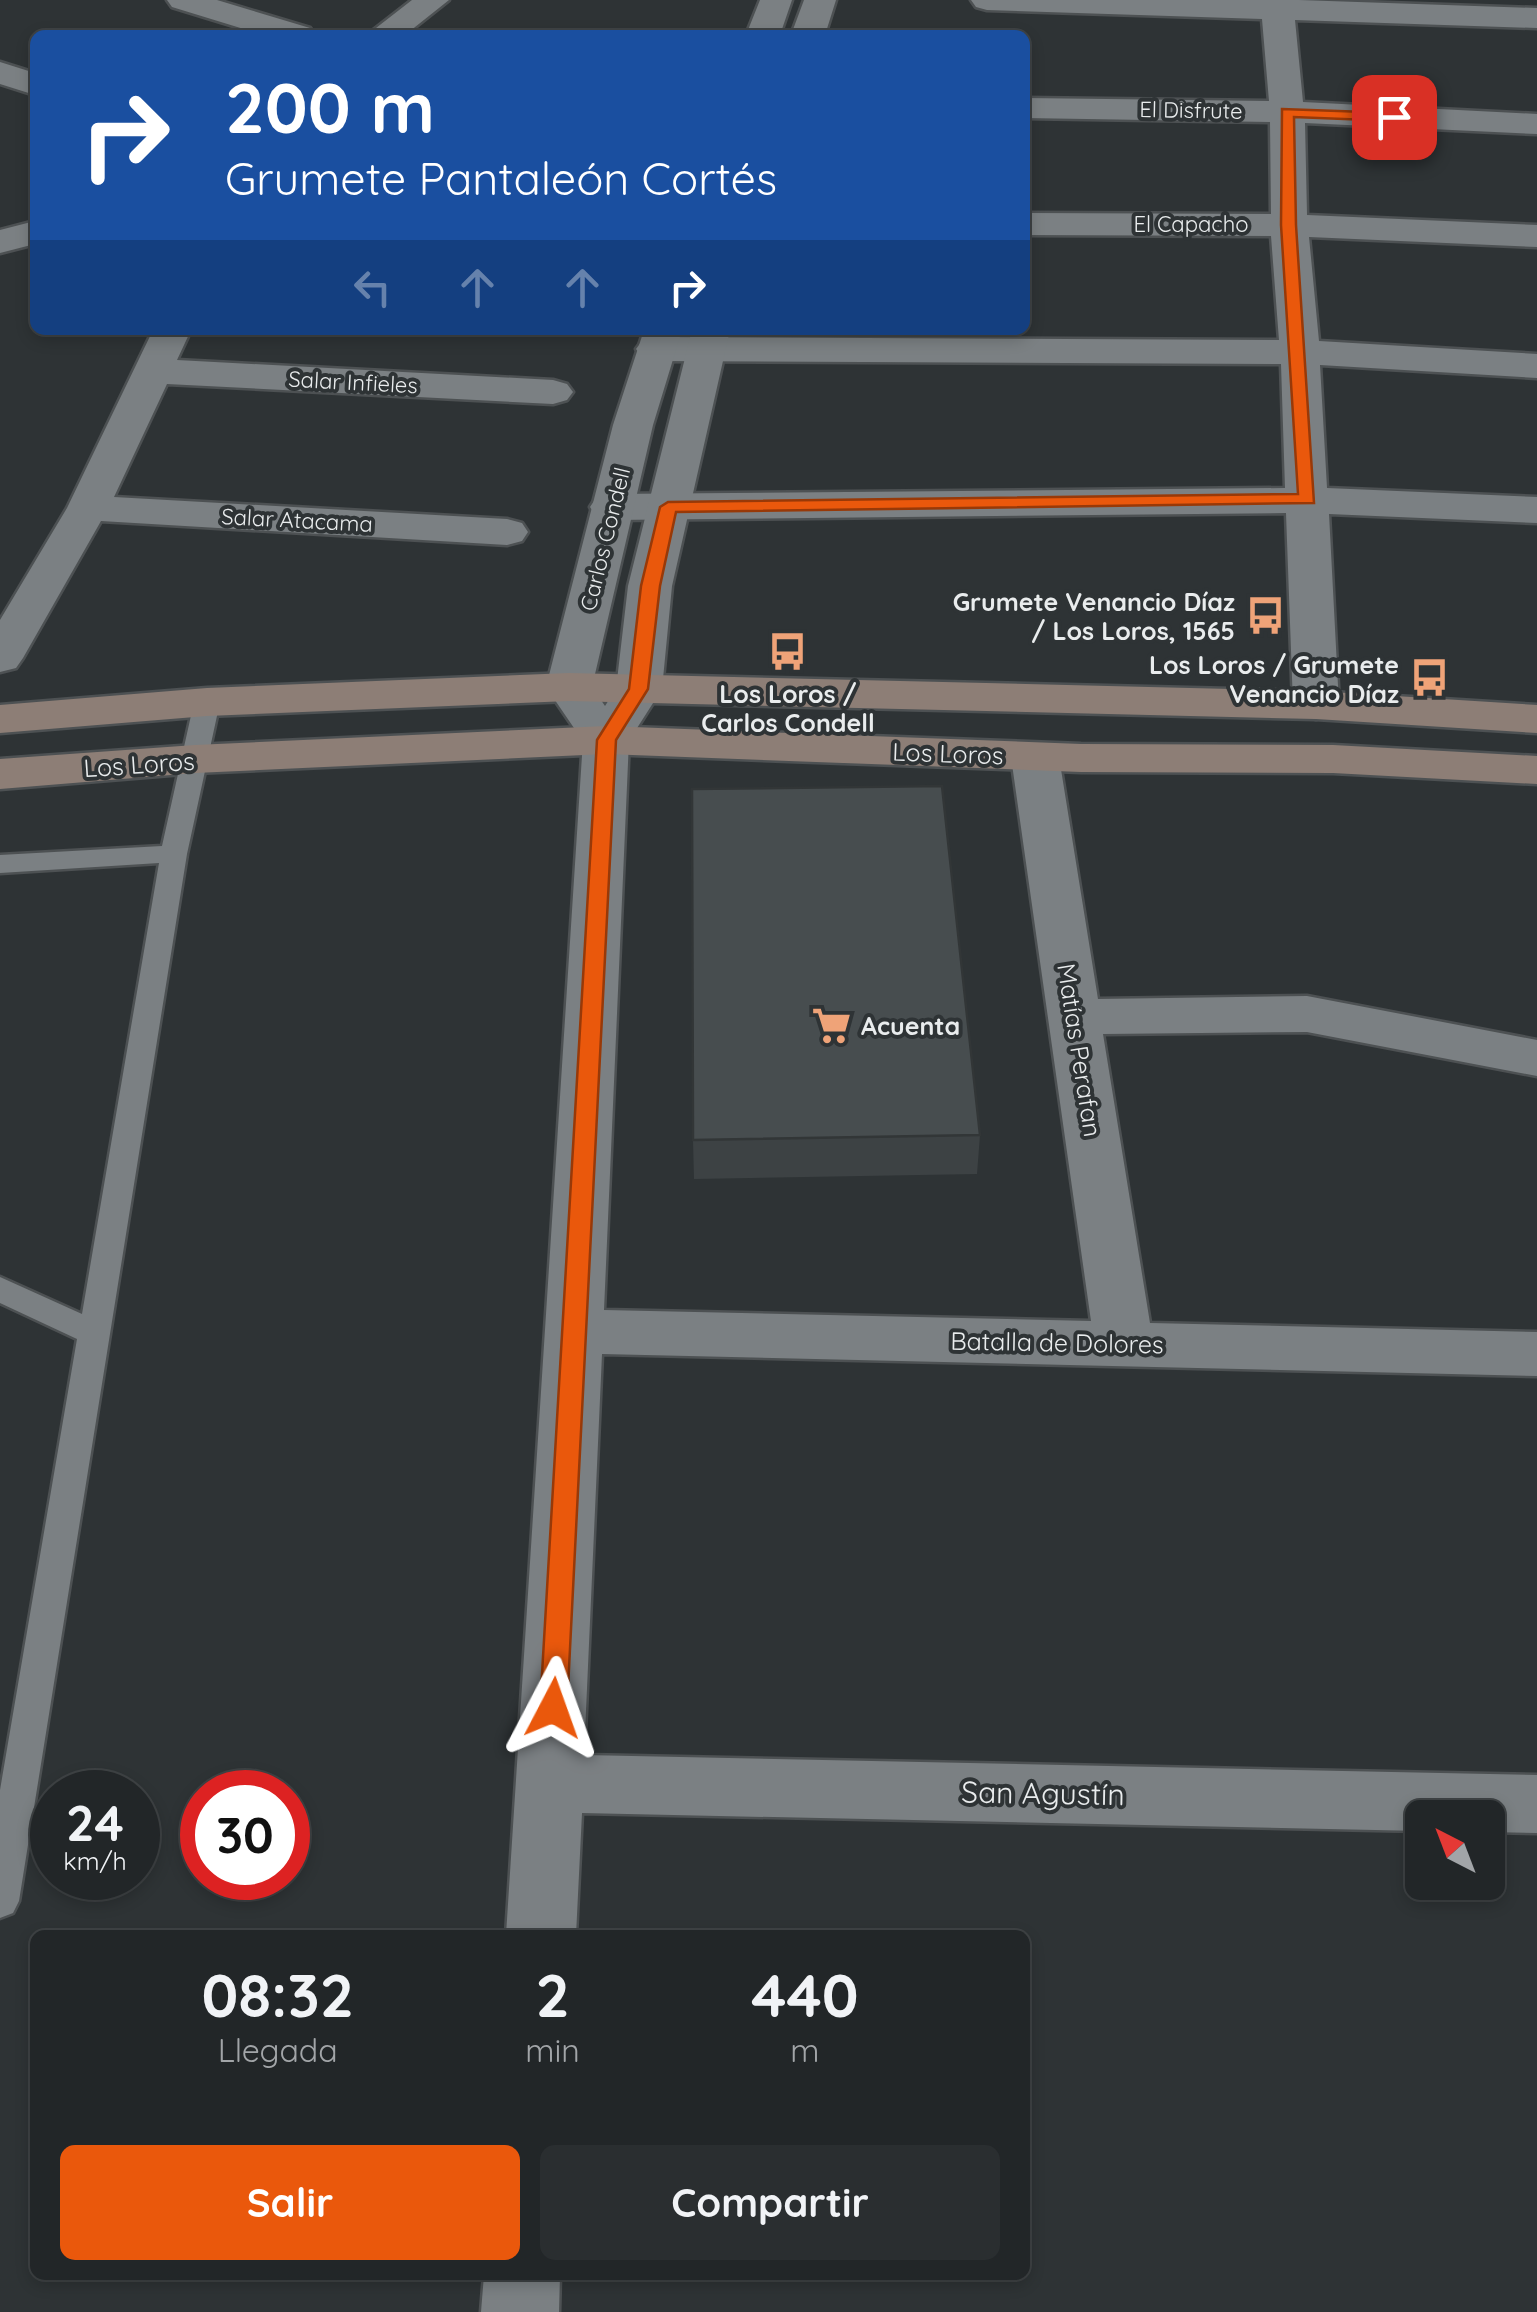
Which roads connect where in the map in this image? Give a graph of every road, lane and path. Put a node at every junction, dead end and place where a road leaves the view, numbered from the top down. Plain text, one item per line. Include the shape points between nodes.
1 (183, 0) edge
2 (433, 0) edge
3 (776, 0) edge
4 (820, 0) edge
5 (988, 0) edge
6 (1280, 4) edge
7 (1537, 18) edge
8 (282, 30) edge
9 (391, 30) edge
10 (764, 30) edge
11 (810, 30) edge
12 (0, 72) edge
13 (30, 83) edge
14 (1030, 108) edge
15 (1287, 112) junction
16 (1537, 124) edge
17 (1030, 224) edge
18 (1288, 225) junction
19 (30, 233) edge
20 (1537, 236) edge
21 (0, 242) edge
22 (170, 335) edge
23 (659, 339) edge
24 (708, 339) edge
25 (1300, 352) junction
26 (1537, 366) edge
27 (152, 372) junction
28 (553, 392) dead end
29 (1308, 500) junction
30 (668, 507) junction
31 (88, 508) junction
32 (612, 508) junction
33 (1537, 510) edge
34 (507, 532) dead end
35 (0, 658) edge
36 (568, 688) junction
37 (638, 689) junction
38 (208, 702) junction
39 (1316, 705) junction
40 (0, 719) edge
41 (1537, 719) edge
42 (606, 740) junction
43 (1035, 756) junction
44 (195, 759) junction
45 (1537, 770) edge
46 (0, 774) edge
47 (174, 854) junction
48 (0, 864) edge
49 (1074, 1016) junction
50 (1537, 1058) edge
51 (0, 1289) edge
52 (576, 1331) junction
53 (95, 1334) junction
54 (1124, 1344) junction
55 (1537, 1354) edge
56 (549, 1783) junction
57 (1537, 1804) edge
58 (0, 1902) edge
59 (540, 1930) edge
60 (522, 2280) edge
61 (520, 2312) edge

1 - 8 street
2 - 9 street
3 - 10 street
4 - 11 street
5 - 6 street
6 - 7 street
6 - 15 street
12 - 13 street
14 - 15 street, El Disfrute
15 - 16 street, El Disfrute
15 - 18 street
17 - 18 street, El Capacho
18 - 20 street, El Capacho
18 - 25 street
19 - 21 street
22 - 27 street
23 - 24 street
23 - 32 street, Carlos Condell
24 - 25 street
24 - 30 street
25 - 26 street
25 - 29 street
27 - 28 street, Salar Infieles
27 - 31 street
29 - 30 street
29 - 33 street
29 - 39 street
30 - 32 street
30 - 37 street
31 - 34 street, Salar Atacama
31 - 35 street
32 - 36 street, Carlos Condell
36 - 37 main road
36 - 38 main road
36 - 42 street
37 - 39 main road
37 - 42 street
38 - 40 main road
38 - 44 lane
39 - 41 main road
42 - 43 main road, Los Loros
42 - 44 main road, Los Loros
42 - 52 street
43 - 45 main road, Los Loros via 1333,759
43 - 49 street, Matías Perafan
44 - 46 main road, Los Loros
44 - 47 lane
47 - 48 lane
47 - 53 lane
49 - 50 street via 1307,1014
49 - 54 street, Matías Perafan
51 - 53 lane
52 - 54 street, Batalla de Dolores
52 - 56 street
53 - 58 lane
54 - 55 street, Batalla de Dolores
56 - 57 street, San Agustín
56 - 59 street
60 - 61 street

